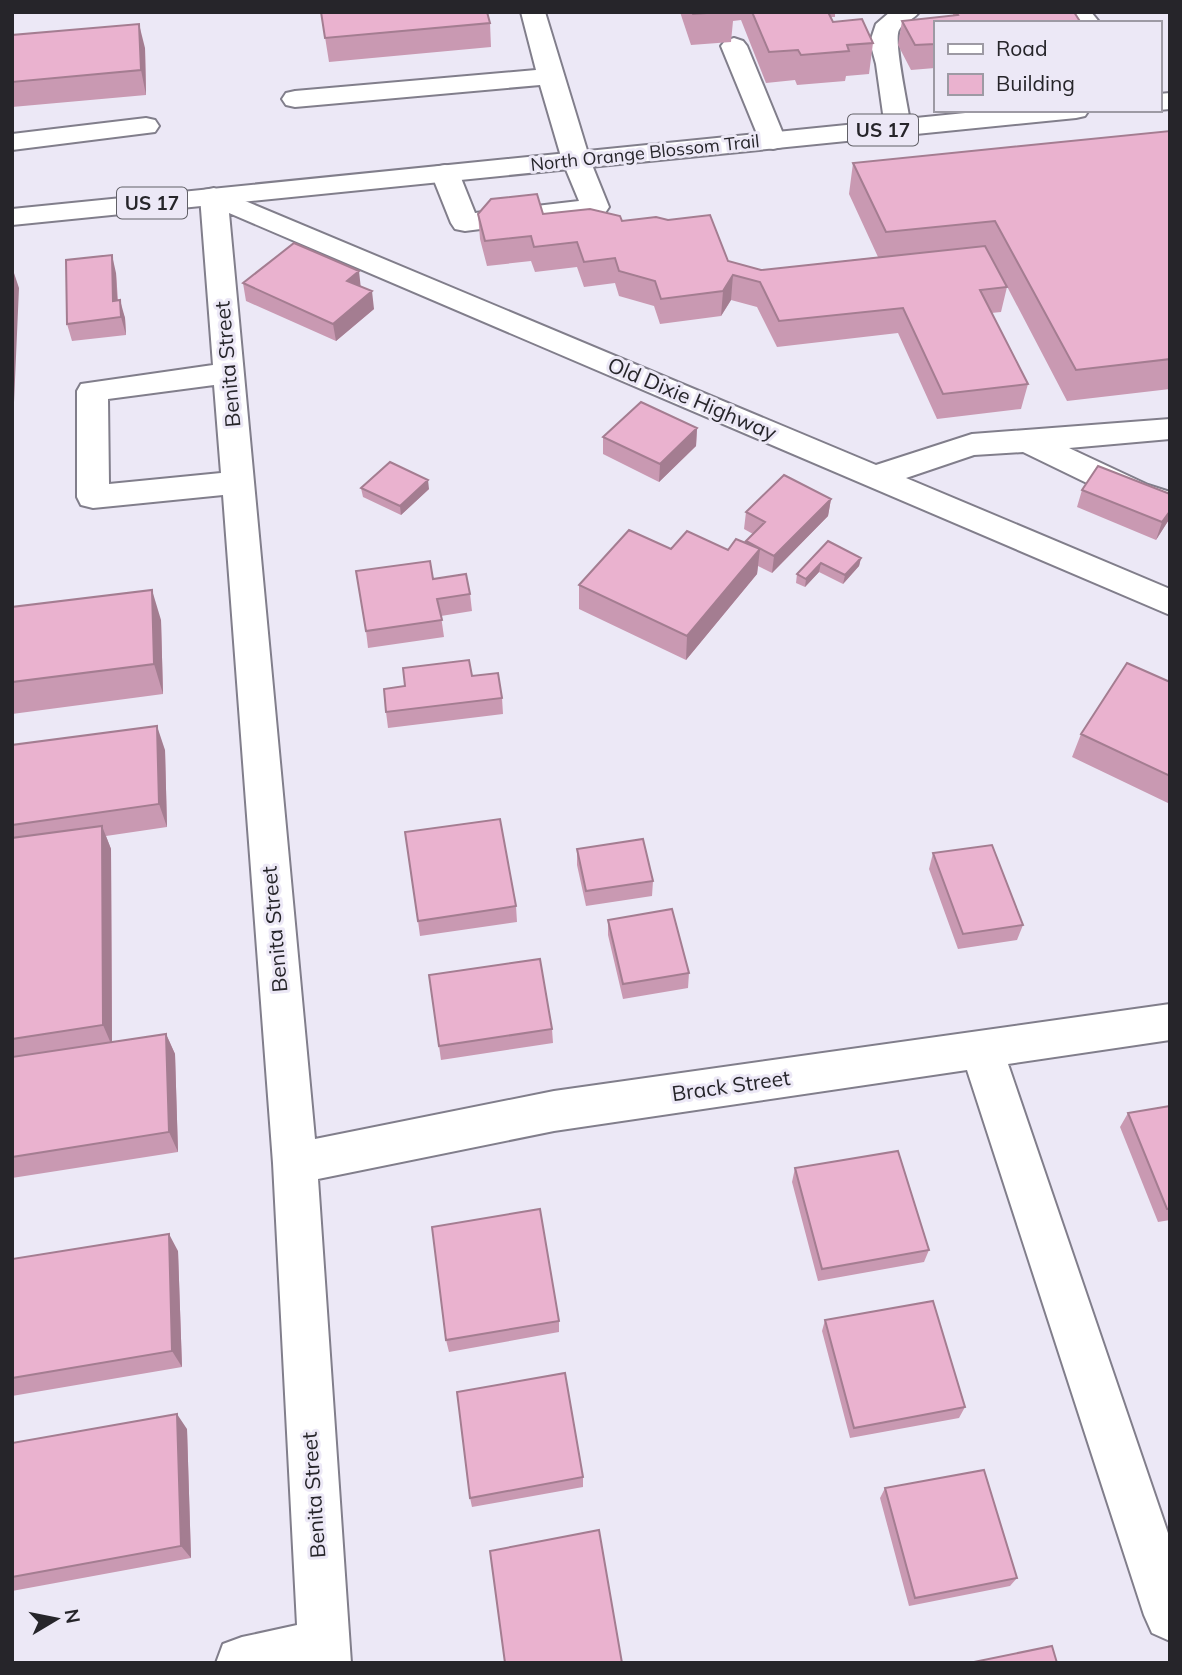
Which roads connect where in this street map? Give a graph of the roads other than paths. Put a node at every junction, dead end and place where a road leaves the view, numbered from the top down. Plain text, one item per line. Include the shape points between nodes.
1 (533, 12) edge
2 (906, 12) edge
3 (734, 46) dead end
4 (550, 76) junction
5 (295, 99) dead end
6 (1056, 112) edge
7 (146, 125) dead end
8 (898, 128) junction
9 (773, 141) junction
10 (12, 142) edge
11 (576, 160) junction
12 (445, 173) junction
13 (214, 196) junction
14 (12, 218) edge
15 (229, 373) junction
16 (1170, 429) edge
17 (1028, 441) junction
18 (874, 477) junction
19 (238, 482) junction
20 (1170, 504) edge
21 (1170, 603) edge
22 (1170, 1022) edge
23 (982, 1051) junction
24 (295, 1163) junction
25 (1170, 1615) edge
26 (325, 1654) edge
27 (242, 1663) edge

1 - 4 street
2 - 8 street via 888,24 883,42
3 - 9 street
4 - 5 street
4 - 11 street
6 - 8 street, North Orange Blossom Trail / US 17
7 - 10 street
8 - 9 street, North Orange Blossom Trail / US 17
9 - 11 street, North Orange Blossom Trail / US 17
11 - 12 street, North Orange Blossom Trail / US 17
11 - 12 street via 595,207 465,223
12 - 13 street, North Orange Blossom Trail / US 17
13 - 14 street, US 17
13 - 15 street, Benita Street
13 - 18 street, Old Dixie Highway
15 - 19 street, Benita Street
15 - 19 street via 92,391 93,498
16 - 17 street
17 - 18 street via 972,445
17 - 20 street via 1136,493
18 - 21 street, Old Dixie Highway
19 - 24 street, Benita Street
22 - 23 street, Brack Street
23 - 24 street, Brack Street via 554,1111
23 - 25 street
24 - 26 street, Benita Street
26 - 27 street

